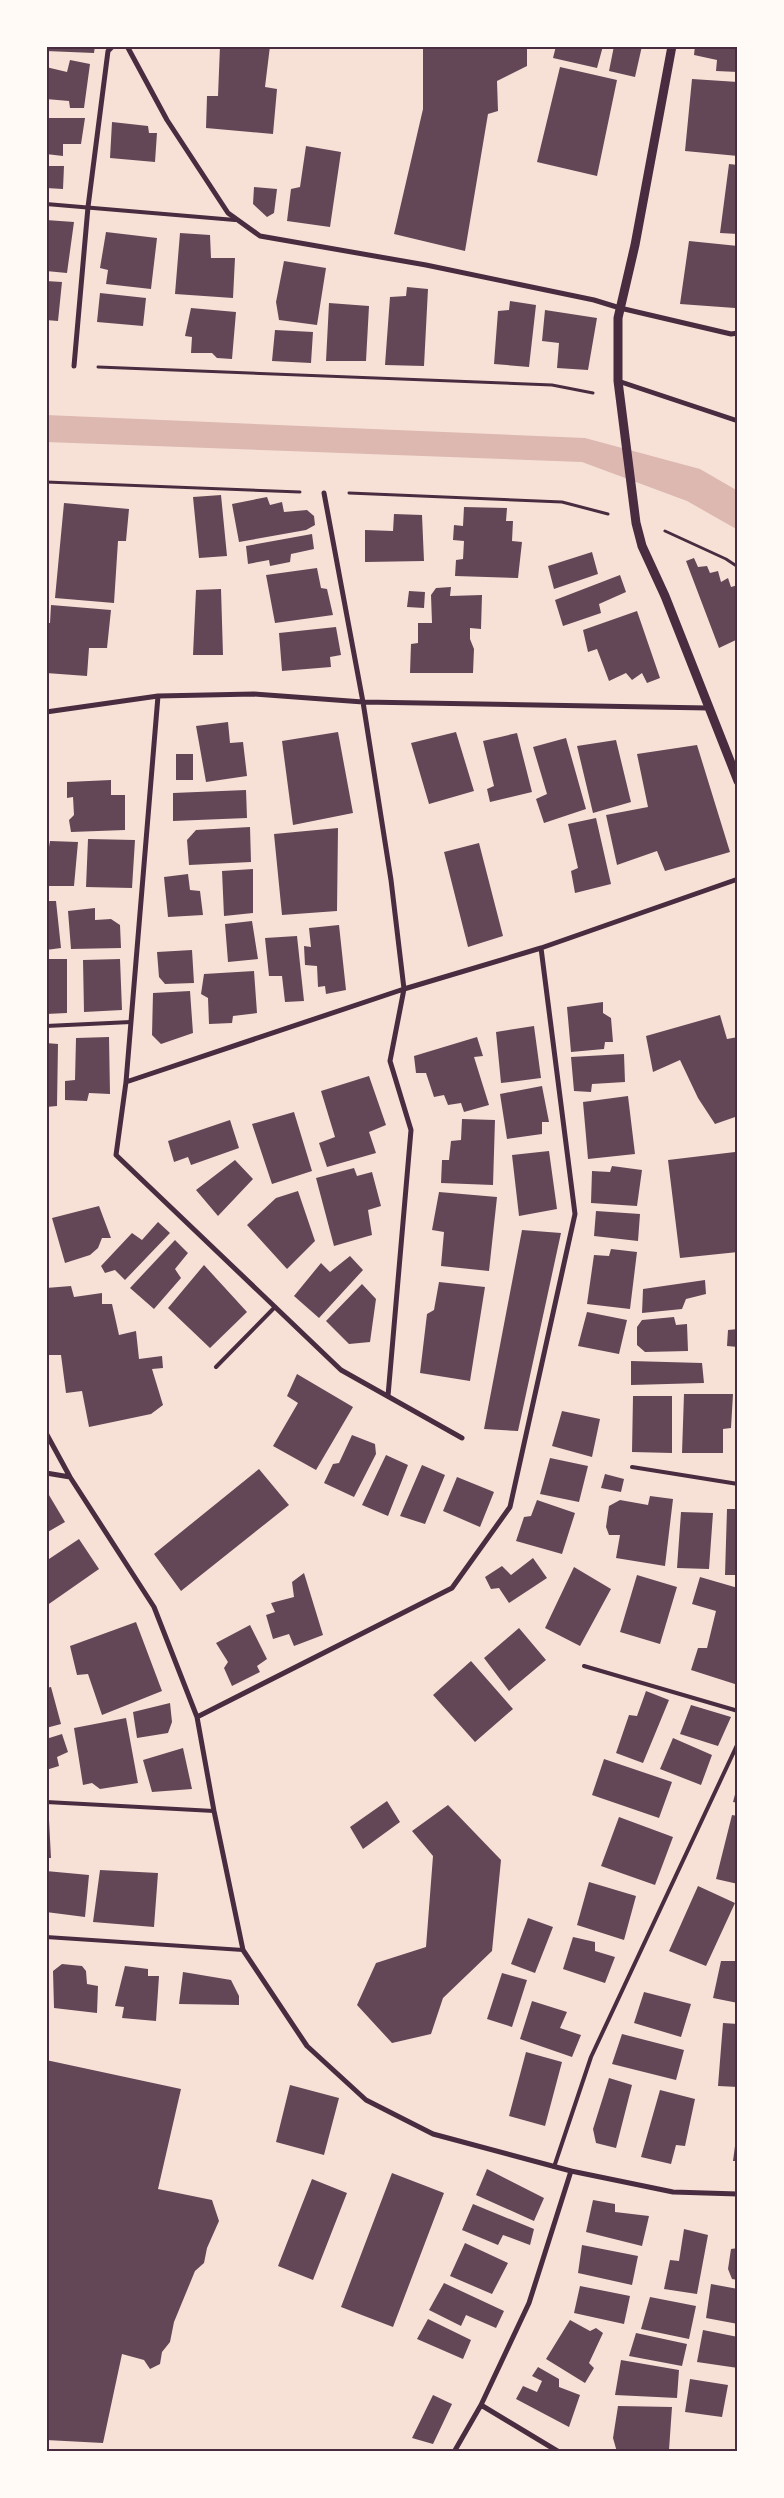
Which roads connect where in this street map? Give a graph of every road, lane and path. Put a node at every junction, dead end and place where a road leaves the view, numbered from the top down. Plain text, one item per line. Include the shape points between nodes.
1 (113, 46) edge
2 (127, 46) edge
3 (672, 46) edge
4 (46, 204) edge
5 (88, 207) junction
6 (235, 220) junction
7 (620, 308) junction
8 (738, 333) edge
9 (74, 366) joint
10 (618, 381) junction
11 (552, 385) dead end
12 (738, 421) edge
13 (324, 492) dead end
14 (636, 519) junction
15 (738, 567) edge
16 (158, 696) junction
17 (363, 702) junction
18 (708, 708) junction
19 (46, 712) edge
20 (738, 781) edge
21 (738, 879) edge
22 (541, 948) junction
23 (404, 989) junction
24 (131, 1022) junction
25 (46, 1026) edge
26 (126, 1082) junction
27 (275, 1306) junction
28 (216, 1368) dead end
29 (388, 1396) junction
30 (46, 1433) edge
31 (462, 1438) dead end
32 (632, 1467) dead end
33 (46, 1473) edge
34 (70, 1477) junction
35 (738, 1484) edge
36 (584, 1666) dead end
37 (738, 1711) edge
38 (197, 1717) junction
39 (738, 1743) edge
40 (46, 1802) edge
41 (214, 1811) junction
42 (46, 1937) edge
43 (243, 1950) junction
44 (554, 2167) junction
45 (571, 2171) junction
46 (738, 2194) edge
47 (481, 2405) junction
48 (454, 2452) edge
49 (559, 2452) edge

1 - 5 street via 108,51
2 - 6 street via 167,120
3 - 7 street
4 - 5 lane
5 - 6 lane
5 - 9 street
6 - 7 street via 260,236 426,265
7 - 8 street
7 - 10 street
9 - 11 path
10 - 12 street
10 - 14 street
13 - 17 street
14 - 15 path via 677,535
14 - 18 street via 642,546
16 - 17 street via 254,694
16 - 19 street
16 - 24 street
17 - 18 street
17 - 23 street via 391,880
18 - 20 street
21 - 22 street
22 - 23 street
22 - 38 street via 575,1214 510,1507 452,1588
23 - 26 street
23 - 29 street via 390,1061 411,1130
24 - 25 lane
24 - 26 street
26 - 27 street via 116,1155
27 - 28 lane
27 - 29 street via 341,1370
29 - 31 street
30 - 34 street
32 - 35 lane
33 - 34 street
34 - 38 street via 154,1607
36 - 37 lane
38 - 41 street
39 - 44 lane via 591,2057
40 - 41 lane
41 - 43 street
42 - 43 lane
43 - 44 street via 307,2046 366,2100 433,2134
44 - 45 street
45 - 46 street via 673,2192
45 - 47 street via 529,2303
47 - 48 street
47 - 49 street

